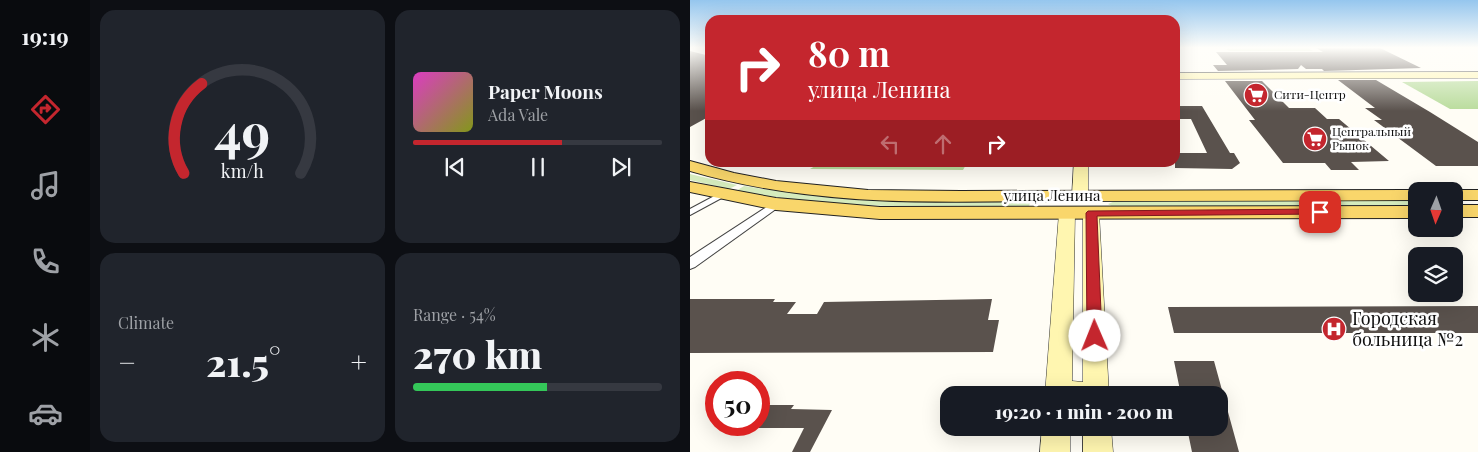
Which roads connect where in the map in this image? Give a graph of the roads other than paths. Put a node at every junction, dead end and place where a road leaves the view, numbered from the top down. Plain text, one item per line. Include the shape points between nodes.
1 (1478, 75) edge
2 (1180, 76) edge
3 (690, 166) edge
4 (1080, 167) edge
5 (690, 187) edge
6 (1478, 194) edge
7 (723, 195) junction
8 (1408, 195) edge
9 (1463, 195) edge
10 (1080, 196) junction
11 (776, 204) junction
12 (1463, 211) edge
13 (1478, 211) edge
14 (690, 212) edge
15 (1408, 212) edge
16 (1067, 213) junction
17 (1091, 213) junction
18 (690, 264) edge
19 (1058, 386) edge
20 (1096, 386) edge
21 (1056, 436) edge
22 (1097, 436) edge
23 (1055, 452) edge
24 (1098, 452) edge

1 - 2 main road
3 - 10 main road, улица Ленина via 765,184 850,193 931,197
4 - 10 main road
5 - 7 main road, улица Ленина
6 - 9 main road
7 - 11 main road, улица Ленина
7 - 14 street
8 - 10 main road, улица Ленина
10 - 16 main road
10 - 17 main road
11 - 16 main road, улица Ленина via 880,213
11 - 18 street
12 - 13 main road
15 - 17 main road, улица Ленина
16 - 17 main road, улица Ленина
16 - 19 main road
17 - 20 main road
21 - 23 main road
22 - 24 main road

